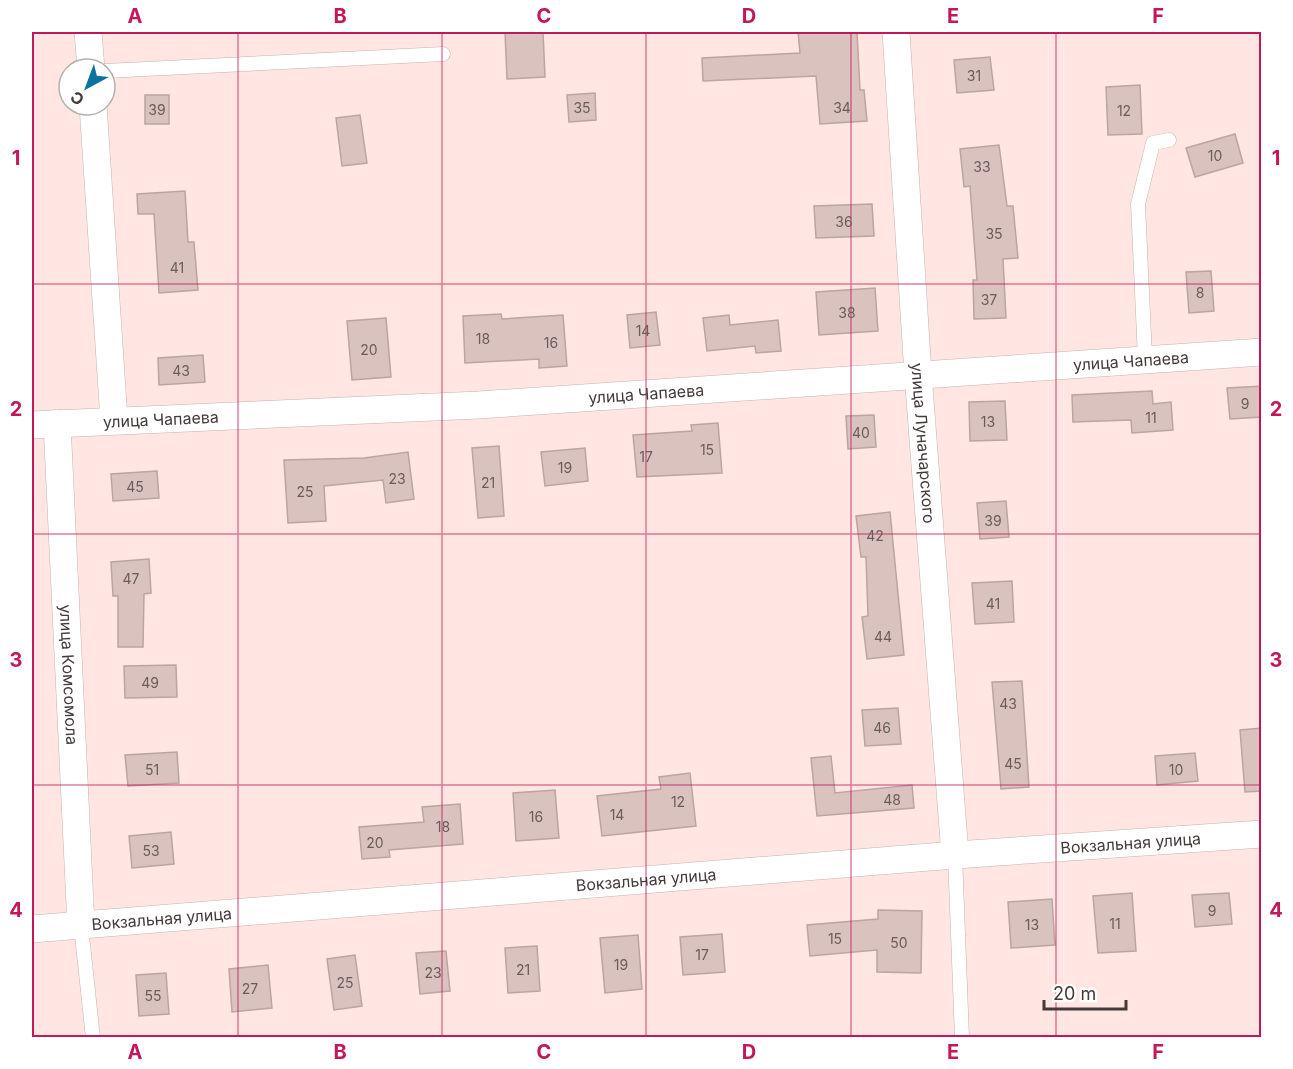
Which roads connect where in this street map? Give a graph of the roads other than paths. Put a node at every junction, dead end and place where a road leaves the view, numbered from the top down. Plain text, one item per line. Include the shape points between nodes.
1 (88, 32) edge
2 (896, 32) edge
3 (443, 54) dead end
4 (90, 57) edge
5 (117, 70) edge
6 (94, 117) edge
7 (1169, 140) dead end
8 (1262, 352) edge
9 (1145, 358) junction
10 (918, 374) junction
11 (114, 420) junction
12 (44, 424) edge
13 (1262, 834) edge
14 (955, 855) junction
15 (81, 926) junction
16 (32, 929) edge
17 (93, 1038) edge
18 (962, 1038) edge

1 - 4 street
2 - 10 street, улица Луначарского
3 - 5 lane
6 - 11 street
7 - 9 lane via 1152,143 1138,204
8 - 9 street, улица Чапаева
9 - 10 street, улица Чапаева
10 - 11 street, улица Чапаева via 478,405
10 - 14 street, улица Луначарского
11 - 12 street, улица Чапаева
12 - 15 street, улица Комсомола
13 - 14 street, Вокзальная улица
14 - 15 street, Вокзальная улица
14 - 18 lane
15 - 16 street, Вокзальная улица
15 - 17 lane

